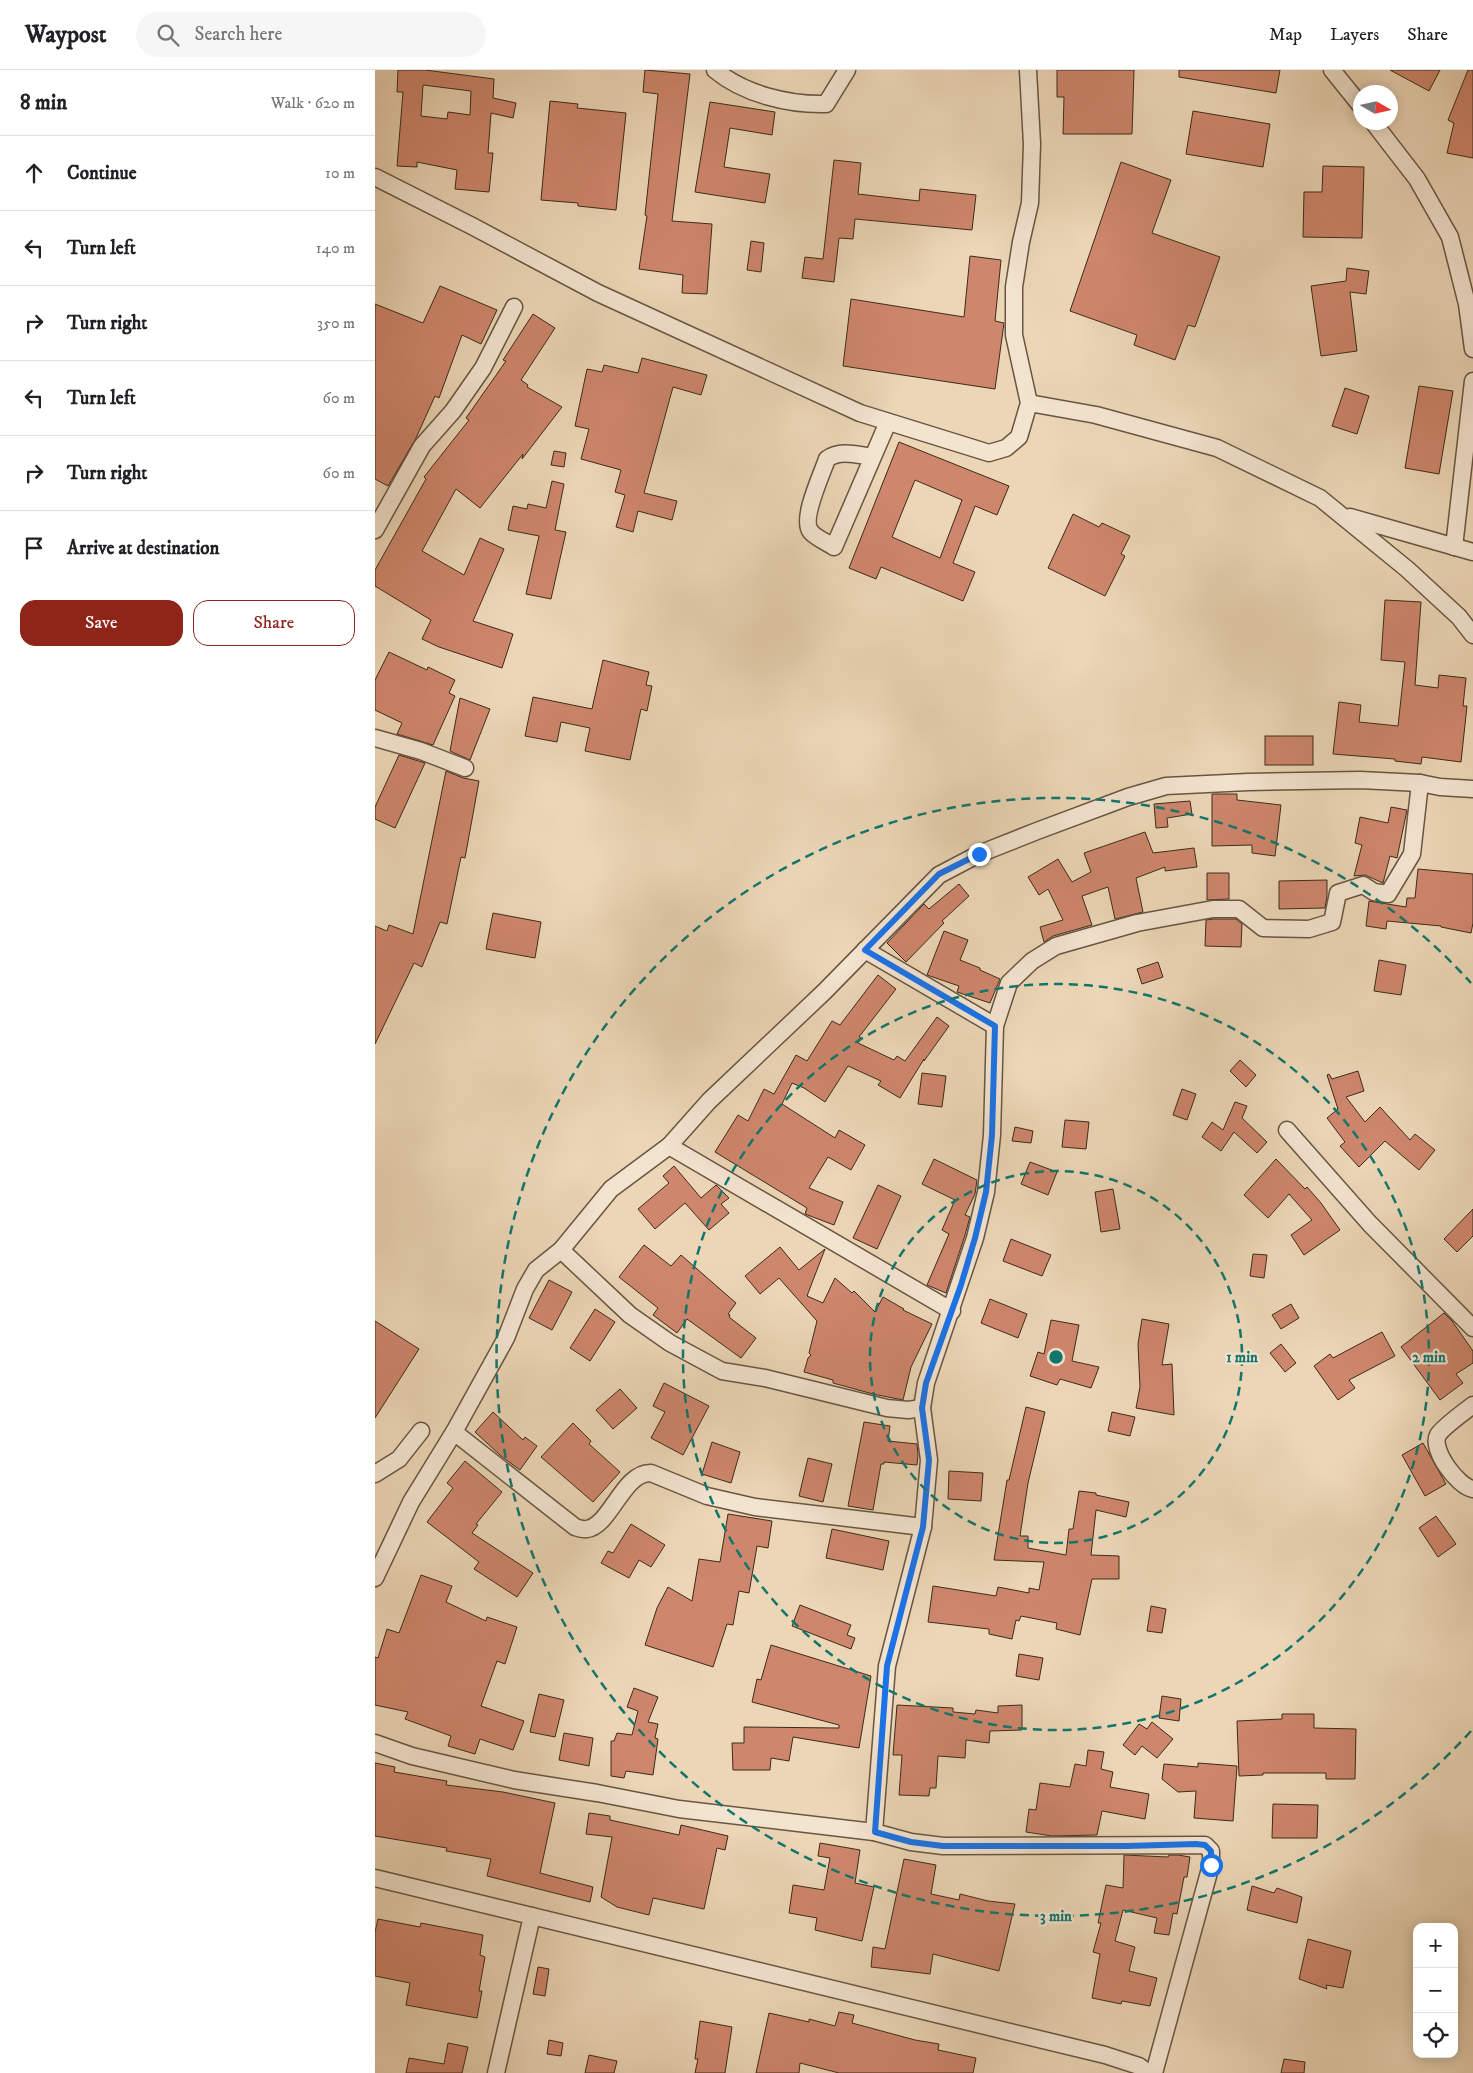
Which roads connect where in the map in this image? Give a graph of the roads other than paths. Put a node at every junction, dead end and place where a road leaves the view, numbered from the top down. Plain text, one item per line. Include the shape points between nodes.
1 (715, 70) edge
2 (847, 70) edge
3 (1028, 70) edge
4 (1333, 70) edge
5 (1353, 96) edge
6 (1379, 130) edge
7 (375, 177) edge
8 (514, 308) dead end
9 (1473, 348) edge
10 (1473, 381) edge
11 (1029, 403) junction
12 (888, 422) junction
13 (873, 457) junction
14 (1343, 515) junction
15 (375, 530) edge
16 (1454, 547) junction
17 (1473, 552) edge
18 (1473, 635) edge
19 (376, 741) edge
20 (465, 768) dead end
21 (1420, 783) junction
22 (1473, 788) edge
23 (865, 950) junction
24 (995, 1026) junction
25 (1287, 1130) dead end
26 (669, 1146) junction
27 (561, 1250) junction
28 (952, 1311) junction
29 (1473, 1328) edge
30 (1473, 1405) edge
31 (922, 1408) junction
32 (421, 1431) dead end
33 (454, 1432) junction
34 (375, 1474) edge
35 (1473, 1489) edge
36 (923, 1527) junction
37 (375, 1578) edge
38 (375, 1744) edge
39 (875, 1832) junction
40 (375, 1878) edge
41 (532, 1916) junction
42 (496, 2073) edge
43 (1148, 2073) edge
44 (1154, 2073) edge

1 - 2 street via 748,90 810,104 826,104
3 - 11 street via 1032,144 1030,203 1014,287 1014,335
4 - 5 street
6 - 9 street via 1417,179 1450,237 1467,304
7 - 12 street via 598,293 860,413
8 - 15 street via 483,368 453,411 422,446
10 - 16 street
11 - 12 street via 1019,438 1006,448 989,453
11 - 14 street via 1096,415 1217,448 1320,498
12 - 13 street
13 - 13 street via 841,453 827,459 807,524 811,532 835,547
14 - 16 street
14 - 18 street via 1413,575
16 - 17 street
19 - 20 street
21 - 22 street
21 - 23 street via 1322,780 1199,784 1166,786 1128,797 979,854 939,874
21 - 24 street via 1412,854 1388,894 1373,892 1363,885 1338,894 1332,922 1309,929 1263,928 1239,909 1213,908 1079,938 1056,946 1032,961 1009,983
23 - 24 street
23 - 26 street via 709,1101
24 - 28 street via 992,1135 986,1192
25 - 29 street via 1370,1224
26 - 27 street via 611,1189
26 - 28 street
27 - 31 street via 630,1315 670,1343 722,1371 765,1378 887,1408
27 - 33 street via 536,1270 506,1338
28 - 31 street via 926,1383
30 - 35 street via 1439,1433 1437,1446 1451,1474
31 - 36 street via 929,1460
32 - 34 street via 399,1459
33 - 36 street via 575,1527 586,1530 595,1525 629,1484 646,1473 707,1496 755,1507
33 - 37 street via 411,1502
36 - 39 street via 887,1666
38 - 39 street via 514,1780 679,1808
39 - 44 street via 911,1842 943,1846 1205,1845 1211,1851 1211,1865
40 - 41 street
41 - 42 street
41 - 43 street via 1105,2055 1139,2066

